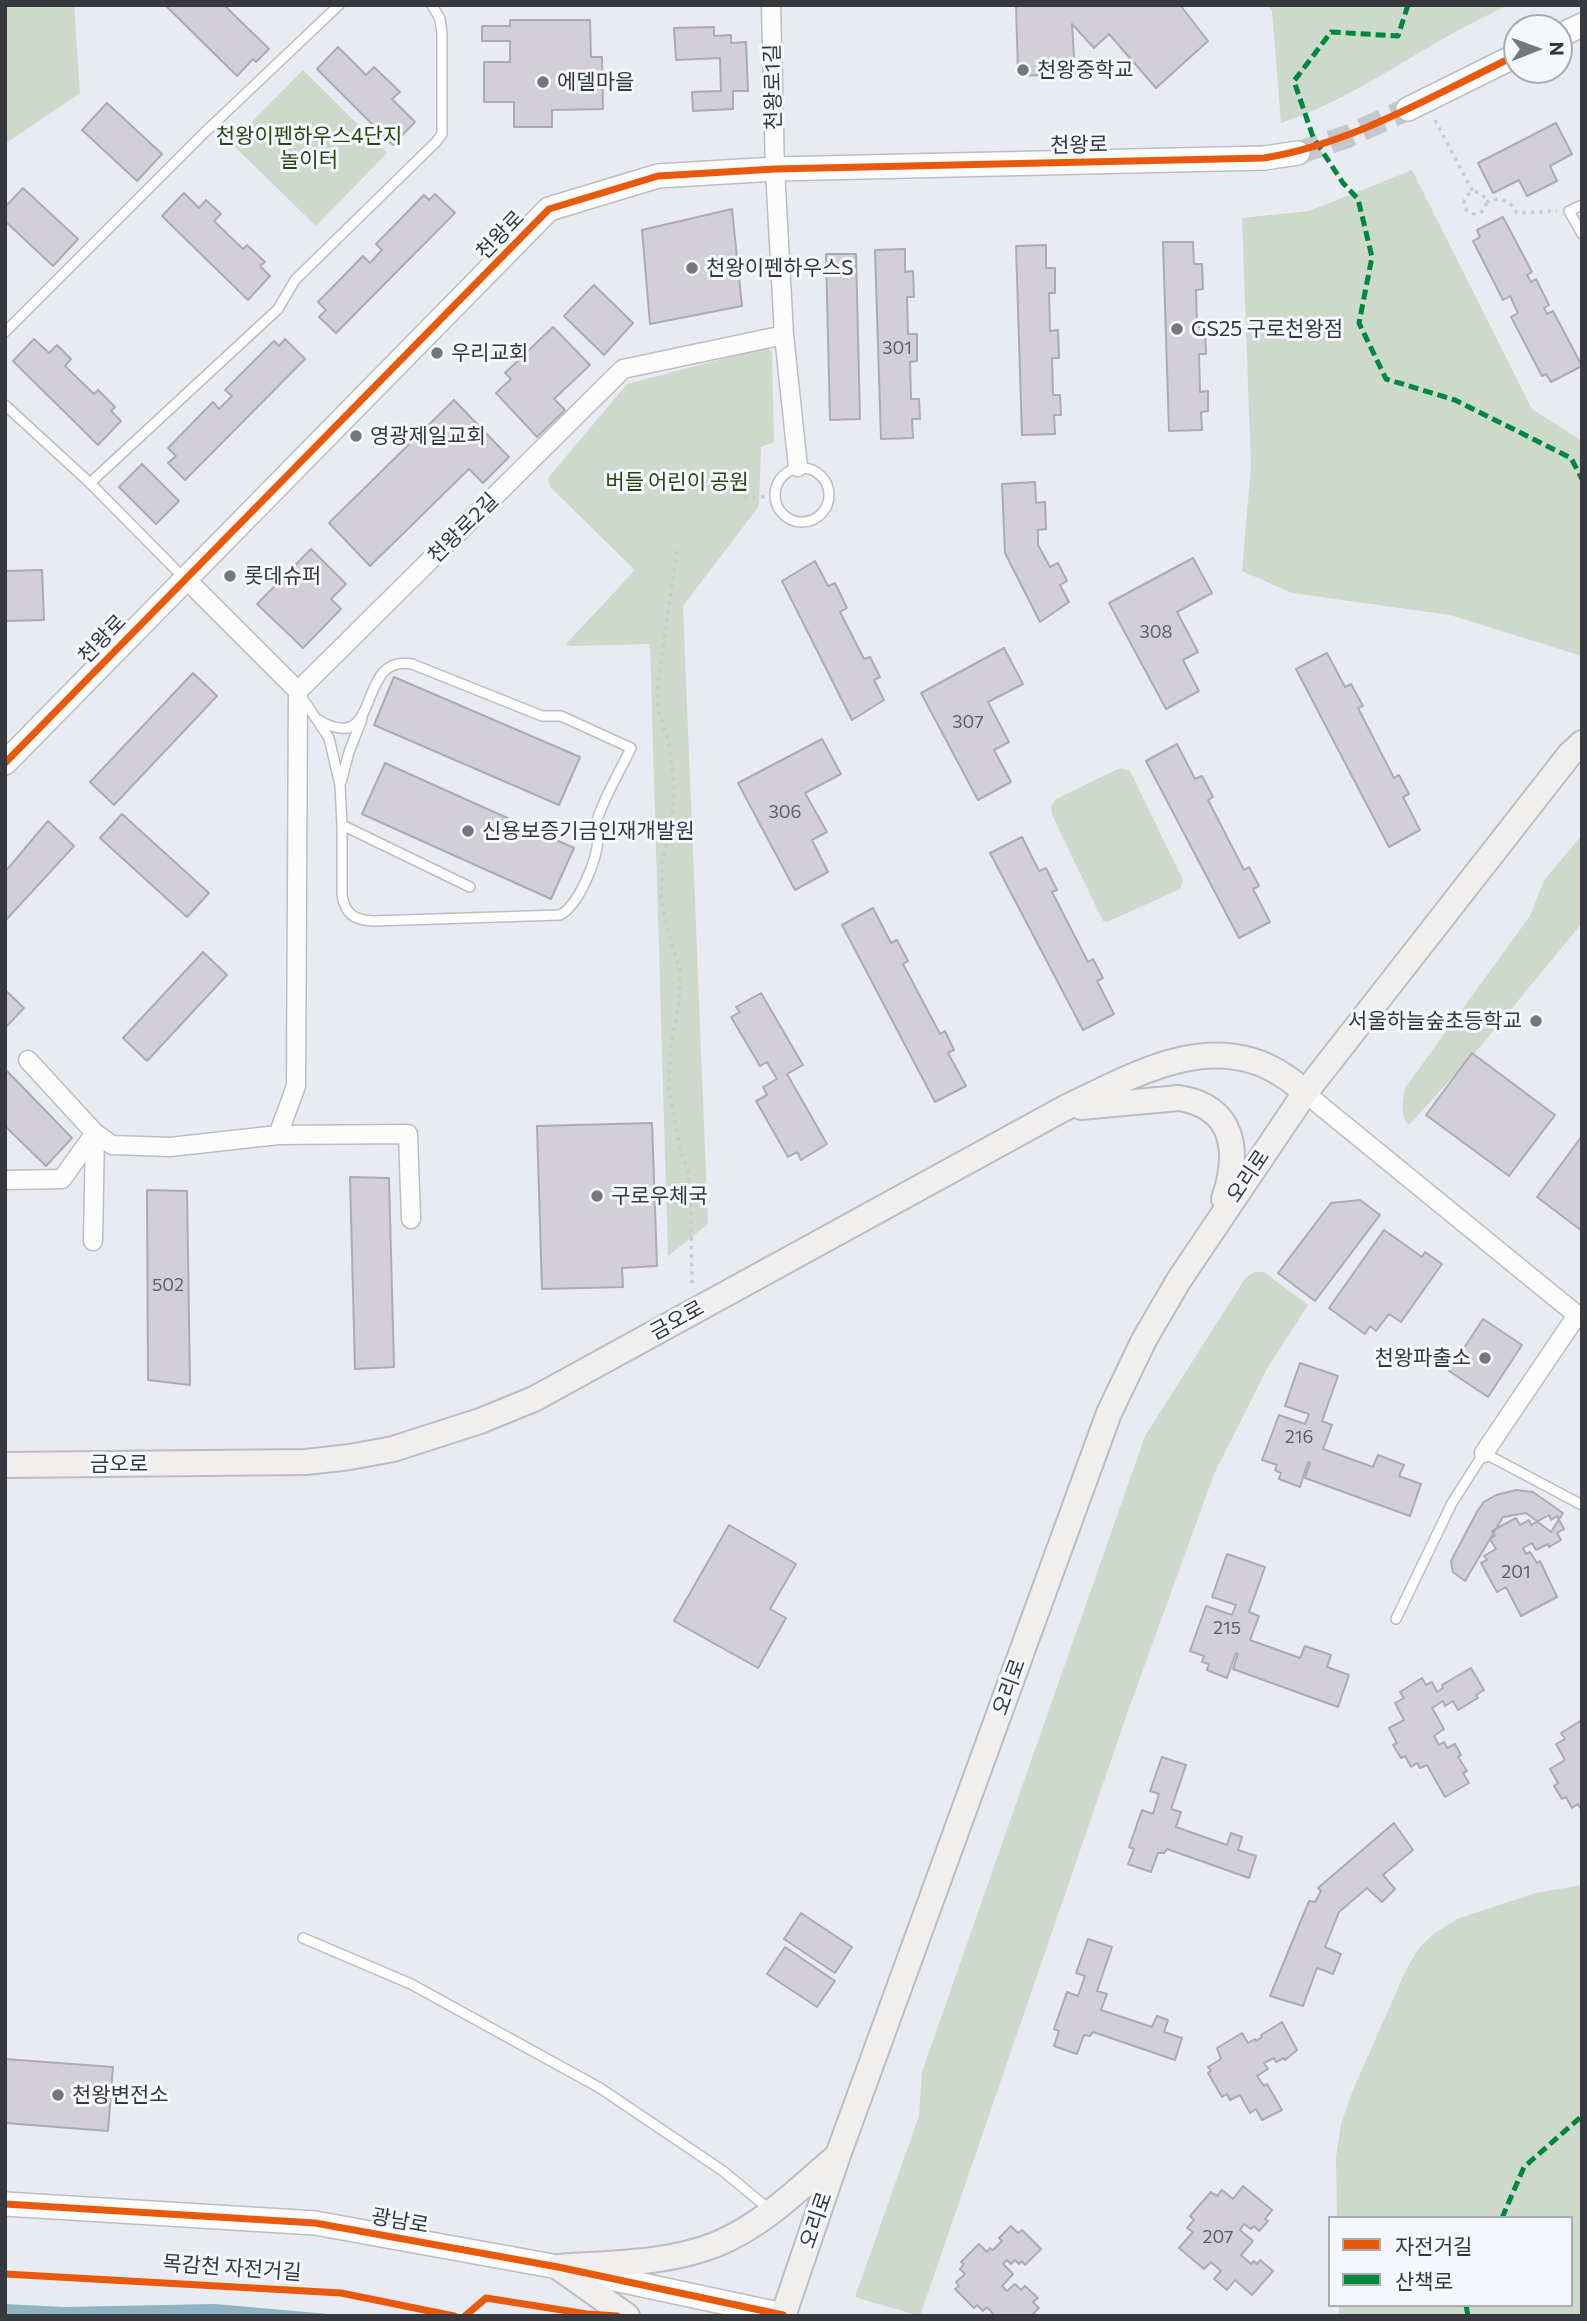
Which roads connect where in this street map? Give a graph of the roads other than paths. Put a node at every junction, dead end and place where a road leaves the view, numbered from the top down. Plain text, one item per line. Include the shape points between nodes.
1 (339, 5) edge
2 (432, 5) edge
3 (771, 5) edge
4 (1503, 62) edge
5 (1416, 104) tunnel mouth
6 (1298, 153) tunnel mouth
7 (775, 169) junction
8 (1582, 205) edge
9 (1582, 233) edge
10 (5, 331) edge
11 (784, 335) junction
12 (5, 405) edge
13 (798, 467) junction
14 (90, 484) junction
15 (186, 579) junction
16 (298, 691) junction
17 (364, 714) junction
18 (317, 719) junction
19 (1582, 743) edge
20 (5, 763) edge
21 (340, 785) junction
22 (342, 825) junction
23 (470, 887) dead end
24 (28, 1060) dead end
25 (1305, 1093) junction
26 (1063, 1109) junction
27 (95, 1133) junction
28 (278, 1135) junction
29 (5, 1180) edge
30 (411, 1219) dead end
31 (1218, 1220) junction
32 (93, 1241) dead end
33 (1579, 1317) edge
34 (1484, 1453) junction
35 (5, 1465) edge
36 (1582, 1505) edge
37 (1396, 1619) dead end
38 (303, 1938) dead end
39 (838, 2155) junction
40 (5, 2204) edge
41 (772, 2211) junction
42 (558, 2267) junction
43 (627, 2316) edge
44 (783, 2316) edge

1 - 10 lane
2 - 14 lane via 442,33 442,134 295,280 278,309
3 - 7 street, 천왕로1길
4 - 5 street
6 - 7 street, 천왕로 via 1264,158
7 - 11 street
7 - 15 street, 천왕로 via 658,176 549,209
8 - 9 lane via 1569,211
11 - 13 street
11 - 16 street, 천왕로2길 via 623,369
12 - 14 lane
13 - 13 lane via 824,477 830,494 825,512 810,522 793,521 779,510 775,496 782,476
14 - 15 lane
15 - 16 street
15 - 20 street, 천왕로
16 - 18 lane
16 - 28 street via 296,1086
17 - 18 lane via 343,729 333,729
17 - 21 lane
17 - 22 lane via 383,671 404,662 542,716 561,716 631,748 596,820 594,861 575,904 560,915 354,918 343,905
18 - 21 lane via 329,738
19 - 25 main road, 오리로
21 - 22 lane
22 - 23 lane
24 - 27 street
25 - 26 main road, 금오로 via 1263,1065 1212,1055 1163,1064
25 - 31 main road, 오리로
25 - 33 street
26 - 31 main road via 1179,1098 1209,1108 1223,1123 1233,1158
26 - 35 main road, 금오로 via 534,1399 480,1422 393,1448 306,1462
27 - 28 street via 112,1145 170,1147
27 - 29 street via 62,1179
27 - 32 street
28 - 30 street via 408,1134
31 - 39 main road, 오리로 via 1144,1340 1109,1413
33 - 34 street
34 - 36 lane
34 - 37 lane via 1452,1503
38 - 41 lane via 411,1984 600,2088 723,2171
39 - 41 main road
39 - 44 main road, 오리로
40 - 42 street, 광남로 via 315,2223
41 - 42 main road via 716,2245 681,2255
42 - 43 main road
42 - 44 street, 광남로

